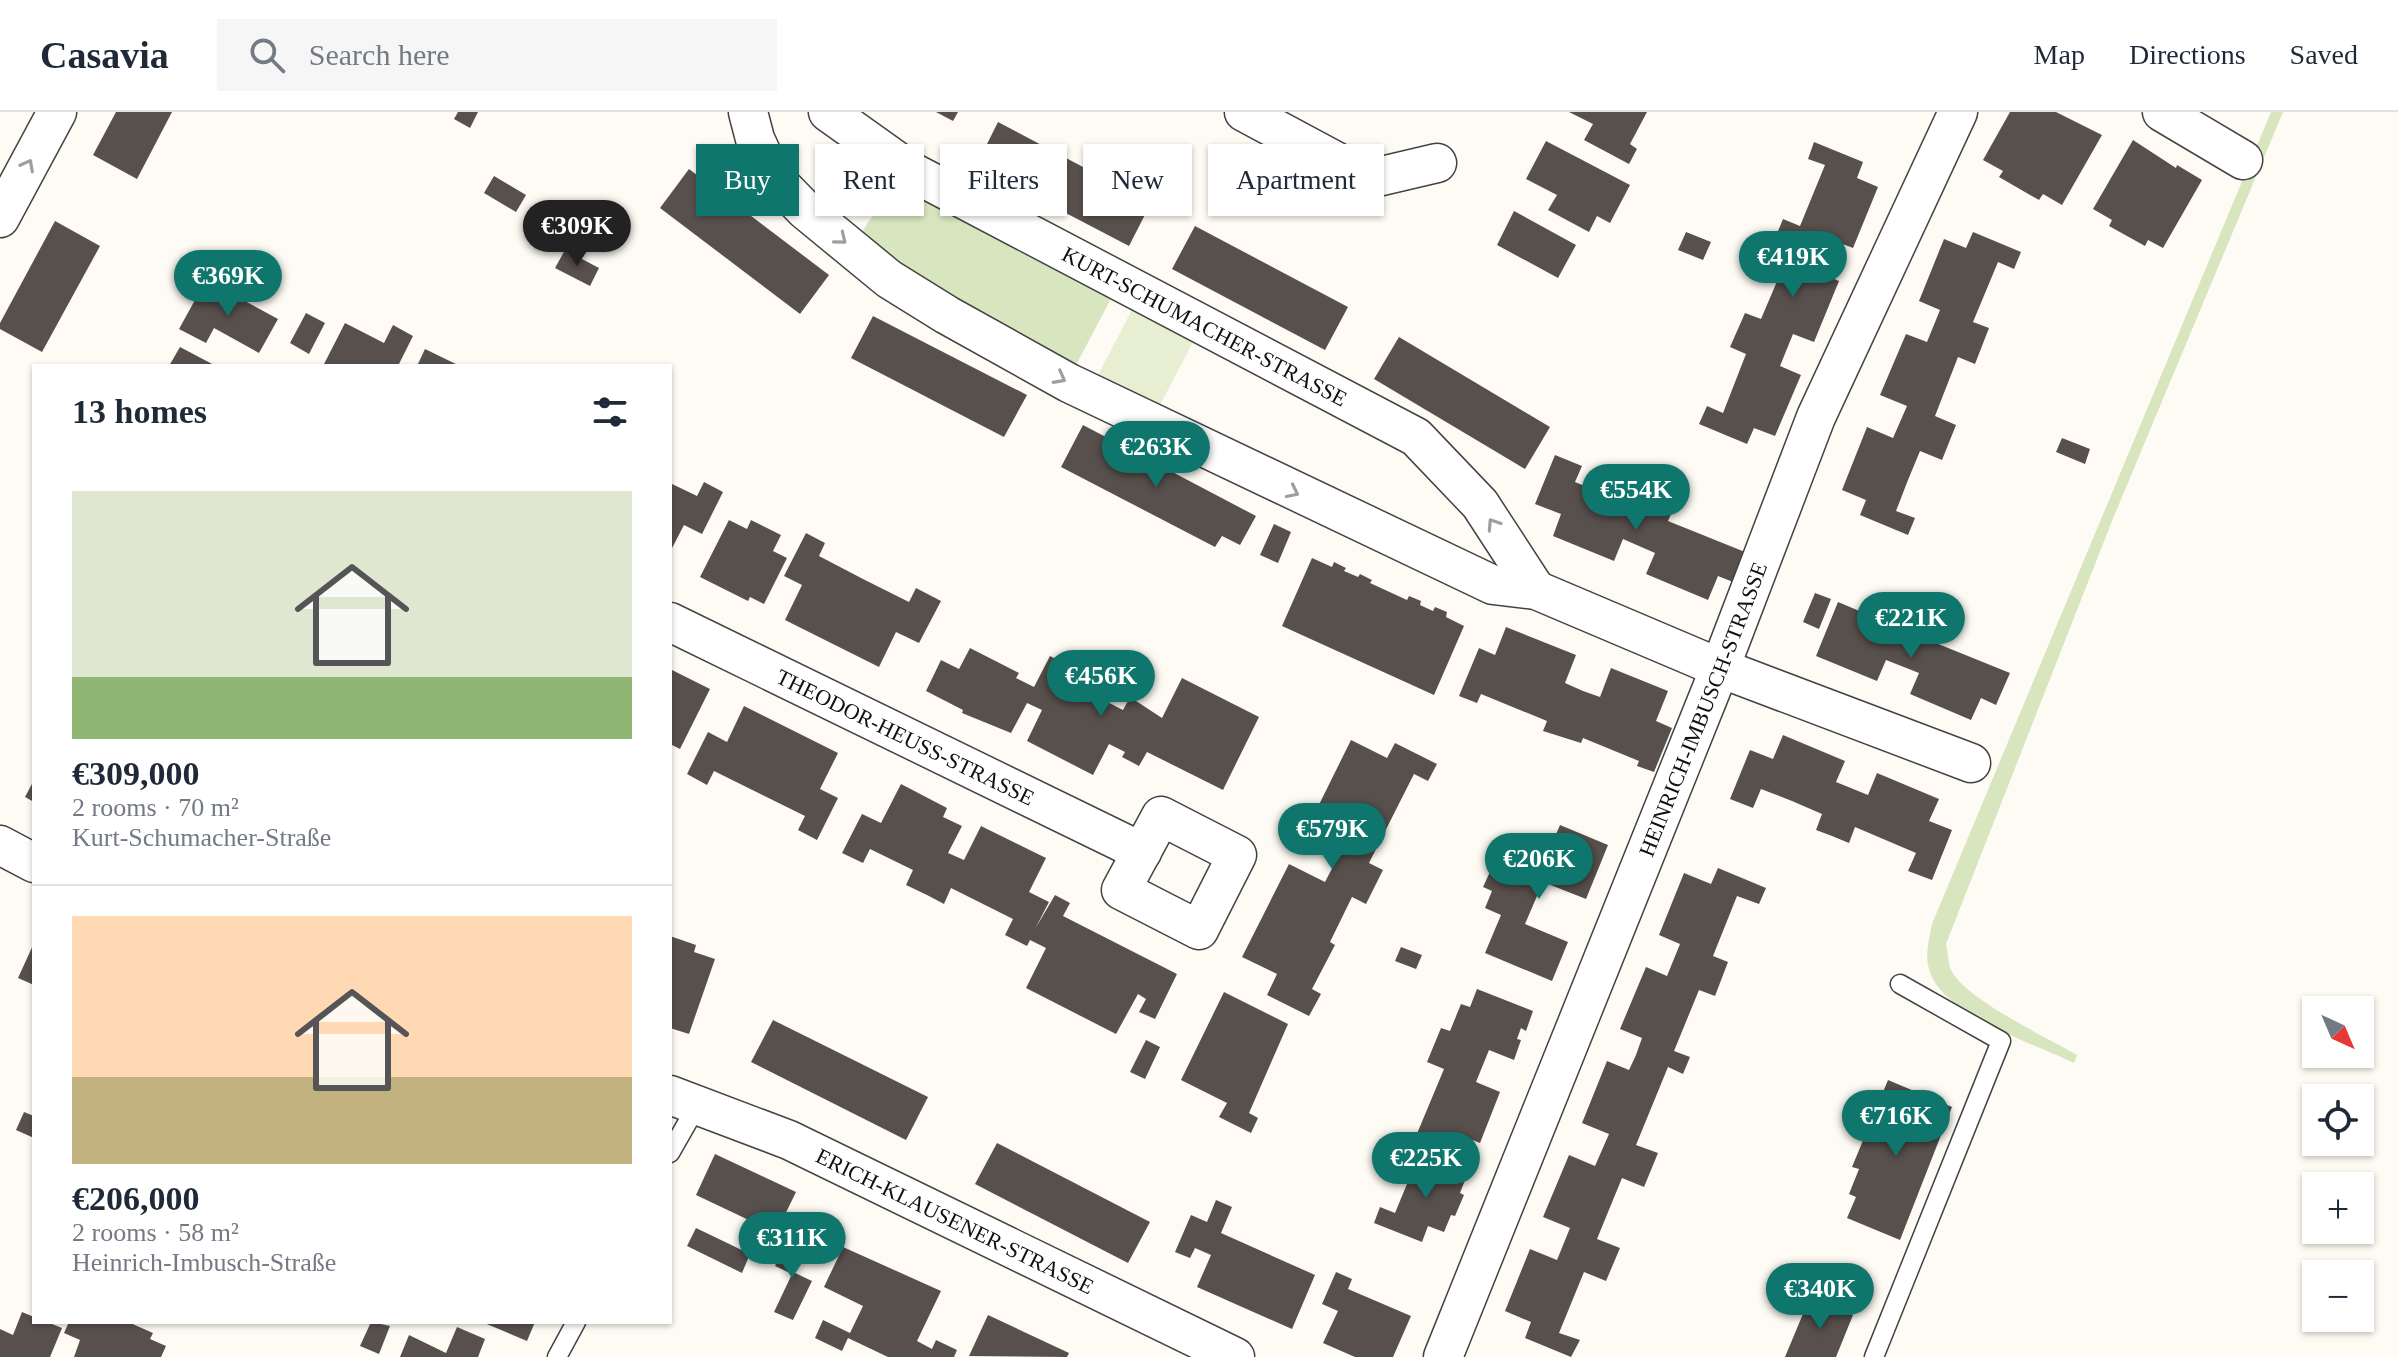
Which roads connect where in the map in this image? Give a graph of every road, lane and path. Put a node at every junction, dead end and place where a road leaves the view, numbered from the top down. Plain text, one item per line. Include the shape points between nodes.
1 (57, 112) edge
2 (748, 112) edge
3 (828, 112) edge
4 (1244, 112) edge
5 (1958, 112) edge
6 (2162, 112) edge
7 (2243, 160) dead end
8 (1437, 163) dead end
9 (0, 218) edge
10 (1536, 590) junction
11 (672, 623) edge
12 (1720, 668) junction
13 (1971, 763) dead end
14 (0, 845) edge
15 (1142, 852) dead end
16 (32, 862) edge
17 (1900, 984) dead end
18 (684, 1099) edge
19 (672, 1145) edge
20 (575, 1324) edge
21 (557, 1357) edge
22 (1235, 1357) edge
23 (1443, 1357) edge
24 (1874, 1357) edge

9 -> 1 street
2 -> 10 street via 772,176 805,210 889,279 947,315 1069,383 1391,539 1493,585
10 -> 3 street, KURT-SCHUMACHER-STRASSE via 1480,504 1416,437 912,172
4 - 8 street via 1369,179
5 - 12 street, HEINRICH-IMBUSCH-STRASSE via 1816,417
6 - 7 street
10 - 12 street
11 - 15 street, THEODOR-HEUSS-STRASSE
12 - 13 street
12 - 23 street, HEINRICH-IMBUSCH-STRASSE
14 - 16 street
17 - 24 lane via 2001,1041
18 - 19 lane
18 - 22 street, ERICH-KLAUSENER-STRASSE via 789,1140
20 - 21 lane

